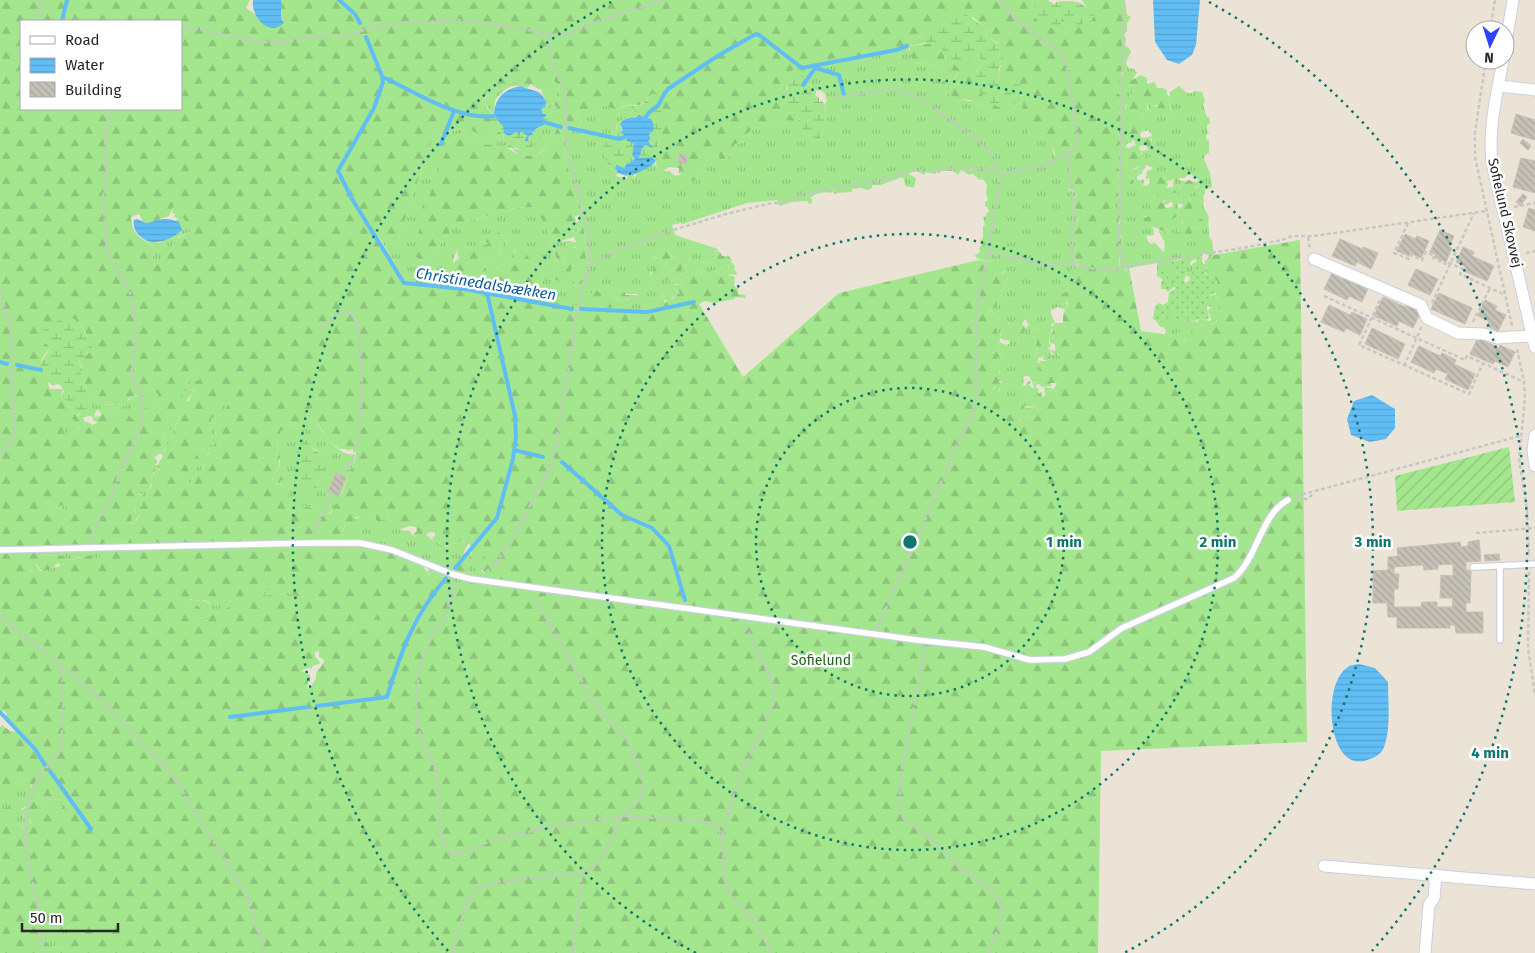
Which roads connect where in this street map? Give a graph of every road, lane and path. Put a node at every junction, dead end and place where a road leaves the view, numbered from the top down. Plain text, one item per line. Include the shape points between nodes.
1 (38, 0) edge
2 (663, 0) edge
3 (1000, 0) edge
4 (1124, 0) edge
5 (1495, 0) edge
6 (1513, 0) edge
7 (38, 20) edge
8 (1492, 20) edge
9 (1510, 20) edge
10 (182, 27) edge
11 (550, 34) junction
12 (1484, 70) edge
13 (1501, 70) edge
14 (1499, 86) junction
15 (1535, 90) edge
16 (836, 98) dead end
17 (110, 110) edge
18 (1068, 154) junction
19 (996, 170) junction
20 (1005, 174) junction
21 (1535, 203) edge
22 (1503, 210) junction
23 (1486, 211) junction
24 (1474, 213) junction
25 (1408, 223) junction
26 (1308, 236) junction
27 (1309, 242) dead end
28 (988, 254) junction
29 (1314, 259) dead end
30 (590, 263) junction
31 (1451, 264) junction
32 (1073, 265) junction
33 (1123, 266) junction
34 (1490, 288) junction
35 (1384, 289) junction
36 (0, 291) edge
37 (1505, 295) junction
38 (1324, 296) dead end
39 (1426, 316) junction
40 (1372, 317) junction
41 (320, 329) dead end
42 (1468, 333) junction
43 (1416, 338) junction
44 (1515, 338) junction
45 (1534, 342) edge
46 (1483, 363) junction
47 (1404, 366) junction
48 (1524, 382) junction
49 (1531, 435) edge
50 (1520, 436) junction
51 (0, 454) edge
52 (1535, 466) edge
53 (339, 474) dead end
54 (1312, 492) junction
55 (330, 494) dead end
56 (1303, 499) dead end
57 (1288, 500) joint
58 (1528, 528) junction
59 (1535, 528) edge
60 (1476, 533) dead end
61 (313, 542) junction
62 (89, 549) junction
63 (0, 550) edge
64 (1532, 564) edge
65 (1500, 566) junction
66 (1473, 567) dead end
67 (459, 576) junction
68 (484, 580) junction
69 (528, 587) junction
70 (0, 615) edge
71 (740, 615) junction
72 (875, 633) junction
73 (1500, 640) dead end
74 (926, 641) junction
75 (60, 668) junction
76 (1535, 695) edge
77 (622, 816) junction
78 (722, 835) junction
79 (1324, 866) dead end
80 (582, 873) junction
81 (1436, 875) junction
82 (1535, 884) edge
83 (42, 953) edge
84 (264, 953) edge
85 (452, 953) edge
86 (573, 953) edge
87 (771, 953) edge
88 (989, 953) edge
89 (1425, 953) edge

1 - 7 path via 41,14
2 - 11 path via 592,23 566,36
3 - 18 path via 1006,10 1032,33 1064,56 1078,134 1077,144
4 - 33 path via 1119,243
5 - 8 path
6 - 9 street
10 - 11 path via 264,42 347,36 401,24 458,20
11 - 30 path via 551,58 565,88 567,147 589,236
12 - 23 path via 1475,148
13 - 14 street, Sofielund Skovvej
14 - 15 street
14 - 22 street, Sofielund Skovvej via 1490,145
16 - 19 path via 891,91 911,94 984,146 993,157
17 - 62 path via 105,135 107,176 102,196 106,244 133,301 136,336 131,375 141,396 143,413 139,431
18 - 20 path via 1036,168
18 - 32 path via 1074,208
19 - 20 path
19 - 30 path via 911,170 884,180 822,190 673,229
20 - 28 path via 999,184
21 - 22 path
22 - 45 street, Sofielund Skovvej
23 - 24 path
23 - 37 path
24 - 25 path
24 - 31 path
25 - 26 path
25 - 31 path via 1394,253 1409,260 1411,255 1422,260 1426,252
26 - 27 path
26 - 33 path via 1292,236 1243,248
28 - 32 path via 1017,256 1047,265
28 - 72 path via 976,325 976,402 972,416
29 - 35 street, Sofielund Skovvej
30 - 68 path via 575,317 554,455 511,541 488,569
31 - 34 path via 1463,269 1460,274
31 - 39 path
32 - 33 path via 1111,271
34 - 37 path
34 - 42 path
35 - 39 street, Sofielund Skovvej via 1420,304
35 - 40 path
36 - 51 path via 11,331 14,421 12,439
37 - 44 path
38 - 40 path
39 - 42 street, Sofielund Skovvej via 1458,333
39 - 43 path
40 - 43 path
40 - 47 path via 1359,345
41 - 53 path via 340,312 351,314 357,323 362,377 360,426 351,462
42 - 44 street, Sofielund Skovvej
43 - 46 path via 1465,360 1467,356
43 - 47 path
44 - 45 street, Sofielund Skovvej
44 - 48 path
46 - 47 path via 1469,394
46 - 48 path
48 - 50 path
49 - 50 path
49 - 52 street
50 - 54 path
50 - 58 path via 1519,459
54 - 56 path via 1310,498
54 - 57 path
55 - 61 path
57 - 74 lane via 1276,510 1247,565 1234,578 1122,628 1097,648 1079,656 1030,660 984,647
58 - 59 path
58 - 60 path
58 - 64 path
61 - 62 lane
61 - 67 lane via 376,546
62 - 63 lane
64 - 65 lane
64 - 76 path via 1528,648
65 - 66 lane
65 - 73 lane
67 - 68 lane
67 - 77 path via 442,623 435,629 422,659 416,693 419,730 436,771 447,850 458,854 492,841 545,828
68 - 69 lane
69 - 71 lane
69 - 77 path via 598,709 625,737 634,752 643,778 643,793
70 - 75 path via 55,660
71 - 72 lane
71 - 78 path via 774,685 774,702 736,788
72 - 74 lane
74 - 88 path via 901,772 898,806 905,820 934,841 998,899 1002,918
75 - 83 path via 63,687 60,750 38,778 26,818 26,848
75 - 84 path via 66,669 105,703 173,776 247,895
77 - 78 path via 700,821 716,826
77 - 80 path via 599,863
78 - 87 path via 724,880 732,896 758,923
79 - 81 street
80 - 85 path via 497,882 479,888 468,898
80 - 86 path
81 - 82 street
81 - 89 street via 1434,898 1429,905

